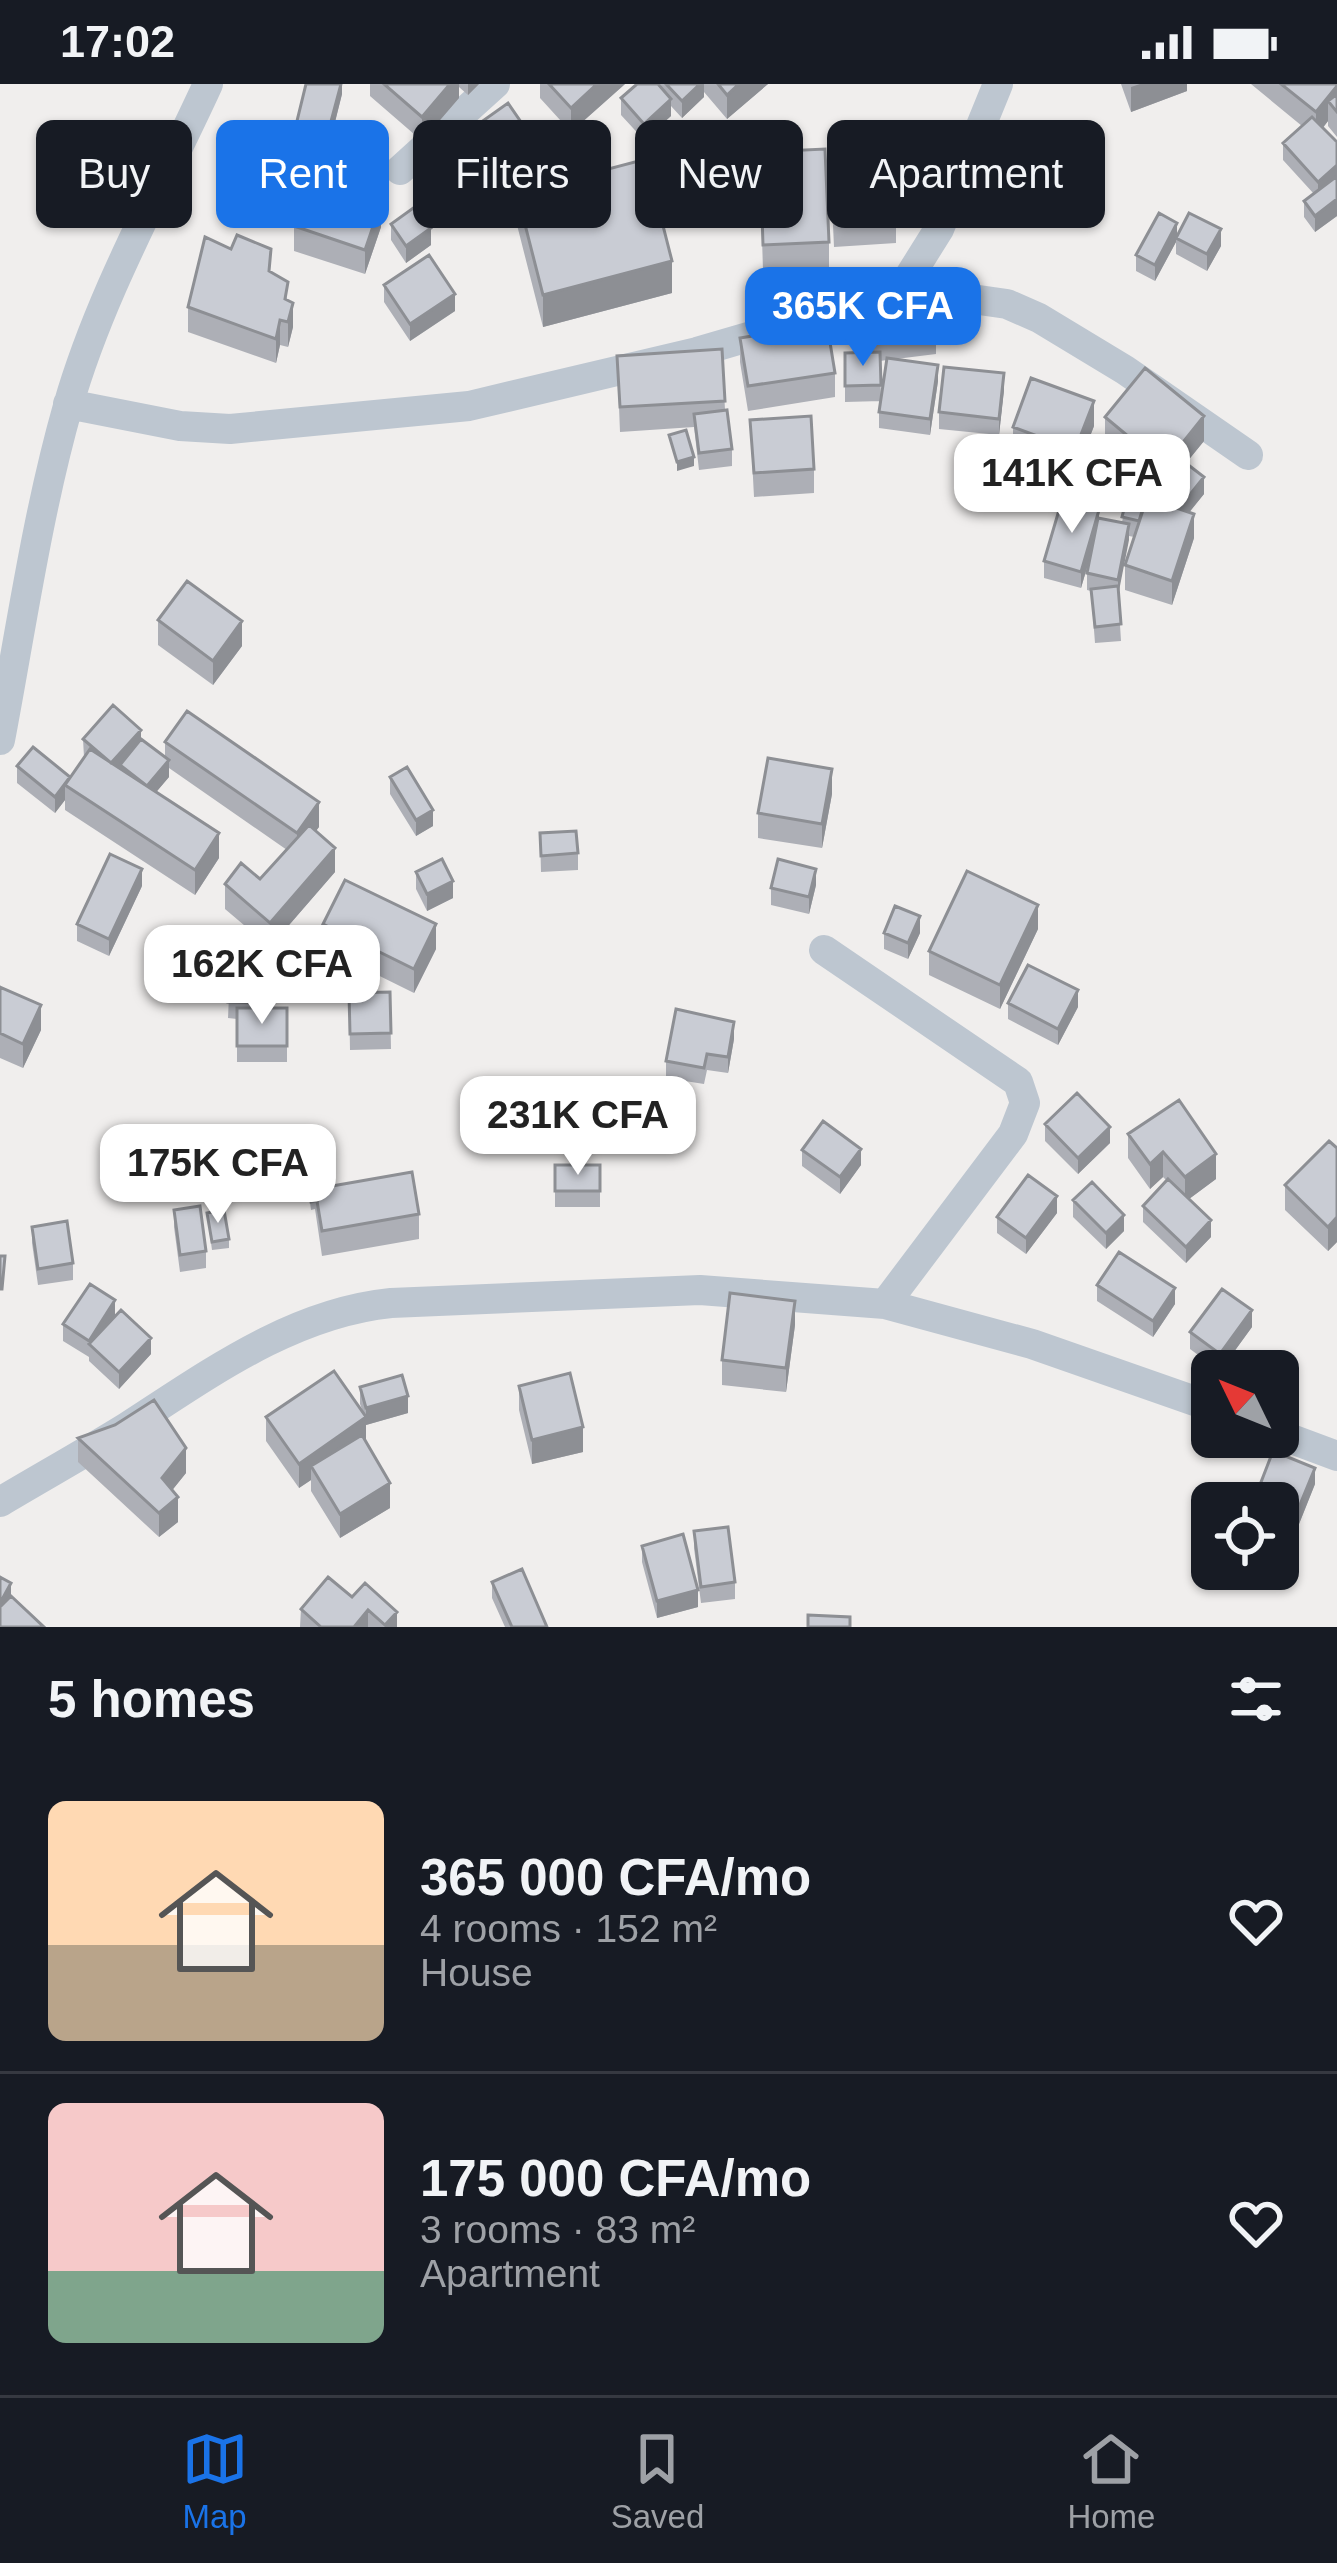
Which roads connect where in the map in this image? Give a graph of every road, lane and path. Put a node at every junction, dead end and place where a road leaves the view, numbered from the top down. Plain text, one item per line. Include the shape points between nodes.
1 (208, 84) edge
2 (495, 84) edge
3 (998, 84) edge
4 (400, 170) dead end
5 (899, 292) junction
6 (68, 404) junction
7 (1248, 455) dead end
8 (0, 740) edge
9 (824, 950) dead end
10 (885, 1304) junction
11 (1191, 1400) edge
12 (1299, 1442) edge
13 (1337, 1456) edge
14 (0, 1502) edge

1 - 6 street
2 - 4 street
3 - 5 street via 939,229
5 - 6 street via 720,346 469,406 230,429
5 - 7 street via 1007,304 1039,318
6 - 8 street
9 - 10 street via 1018,1082 1024,1102 1012,1134
10 - 11 street via 1032,1343
10 - 14 street via 700,1290 352,1307 205,1376
12 - 13 street

